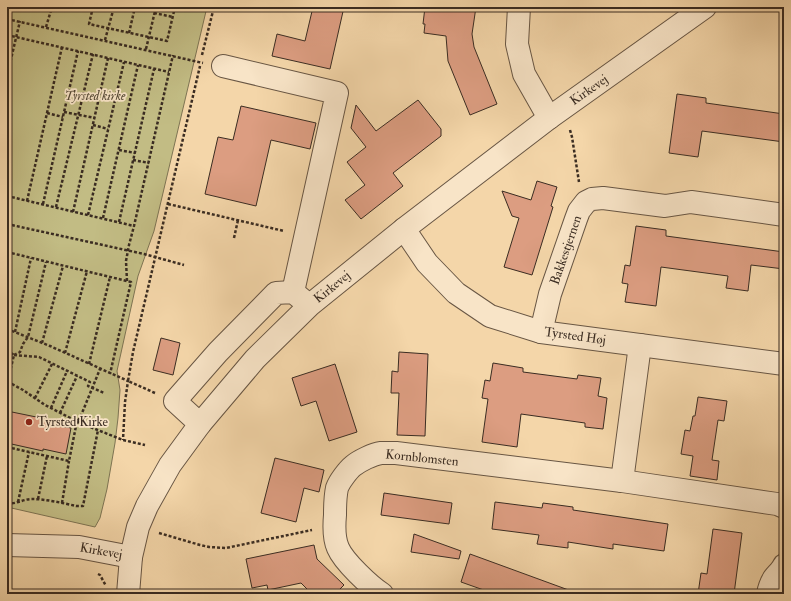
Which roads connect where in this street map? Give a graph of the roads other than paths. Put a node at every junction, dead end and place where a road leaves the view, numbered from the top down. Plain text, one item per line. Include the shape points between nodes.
1 (519, 7) edge
2 (705, 7) edge
3 (223, 66) road end
4 (555, 114) junction
5 (784, 215) edge
6 (404, 229) junction
7 (293, 292) junction
8 (310, 306) junction
9 (541, 332) junction
10 (640, 345) junction
11 (784, 364) edge
12 (200, 424) junction
13 (622, 481) junction
14 (784, 507) edge
15 (7, 545) edge
16 (131, 557) junction
17 (784, 565) edge
18 (128, 594) edge
19 (382, 594) edge
20 (768, 594) edge

1 - 4 street via 517,44 524,74
2 - 4 street, Kirkevej
3 - 7 street via 337,93
4 - 6 street, Kirkevej
5 - 9 street, Bakkestjernen via 692,202 665,206 603,198 592,199 579,211 550,294
6 - 8 street, Kirkevej
6 - 9 street, Tyrsted Høj via 427,264 456,293 490,316
7 - 8 street
7 - 12 street via 276,293 218,352 175,401
8 - 12 street, Kirkevej via 255,359
9 - 10 street, Tyrsted Høj
10 - 11 street, Tyrsted Høj
10 - 13 street
12 - 16 street, Kirkevej via 170,465 147,506 138,527
13 - 14 street, Kornblomsten
13 - 19 street, Kornblomsten via 396,453 380,453 366,458 352,466 338,487 334,525 338,548 348,563
15 - 16 street, Kirkevej via 79,547
16 - 18 street
17 - 20 street via 769,587

